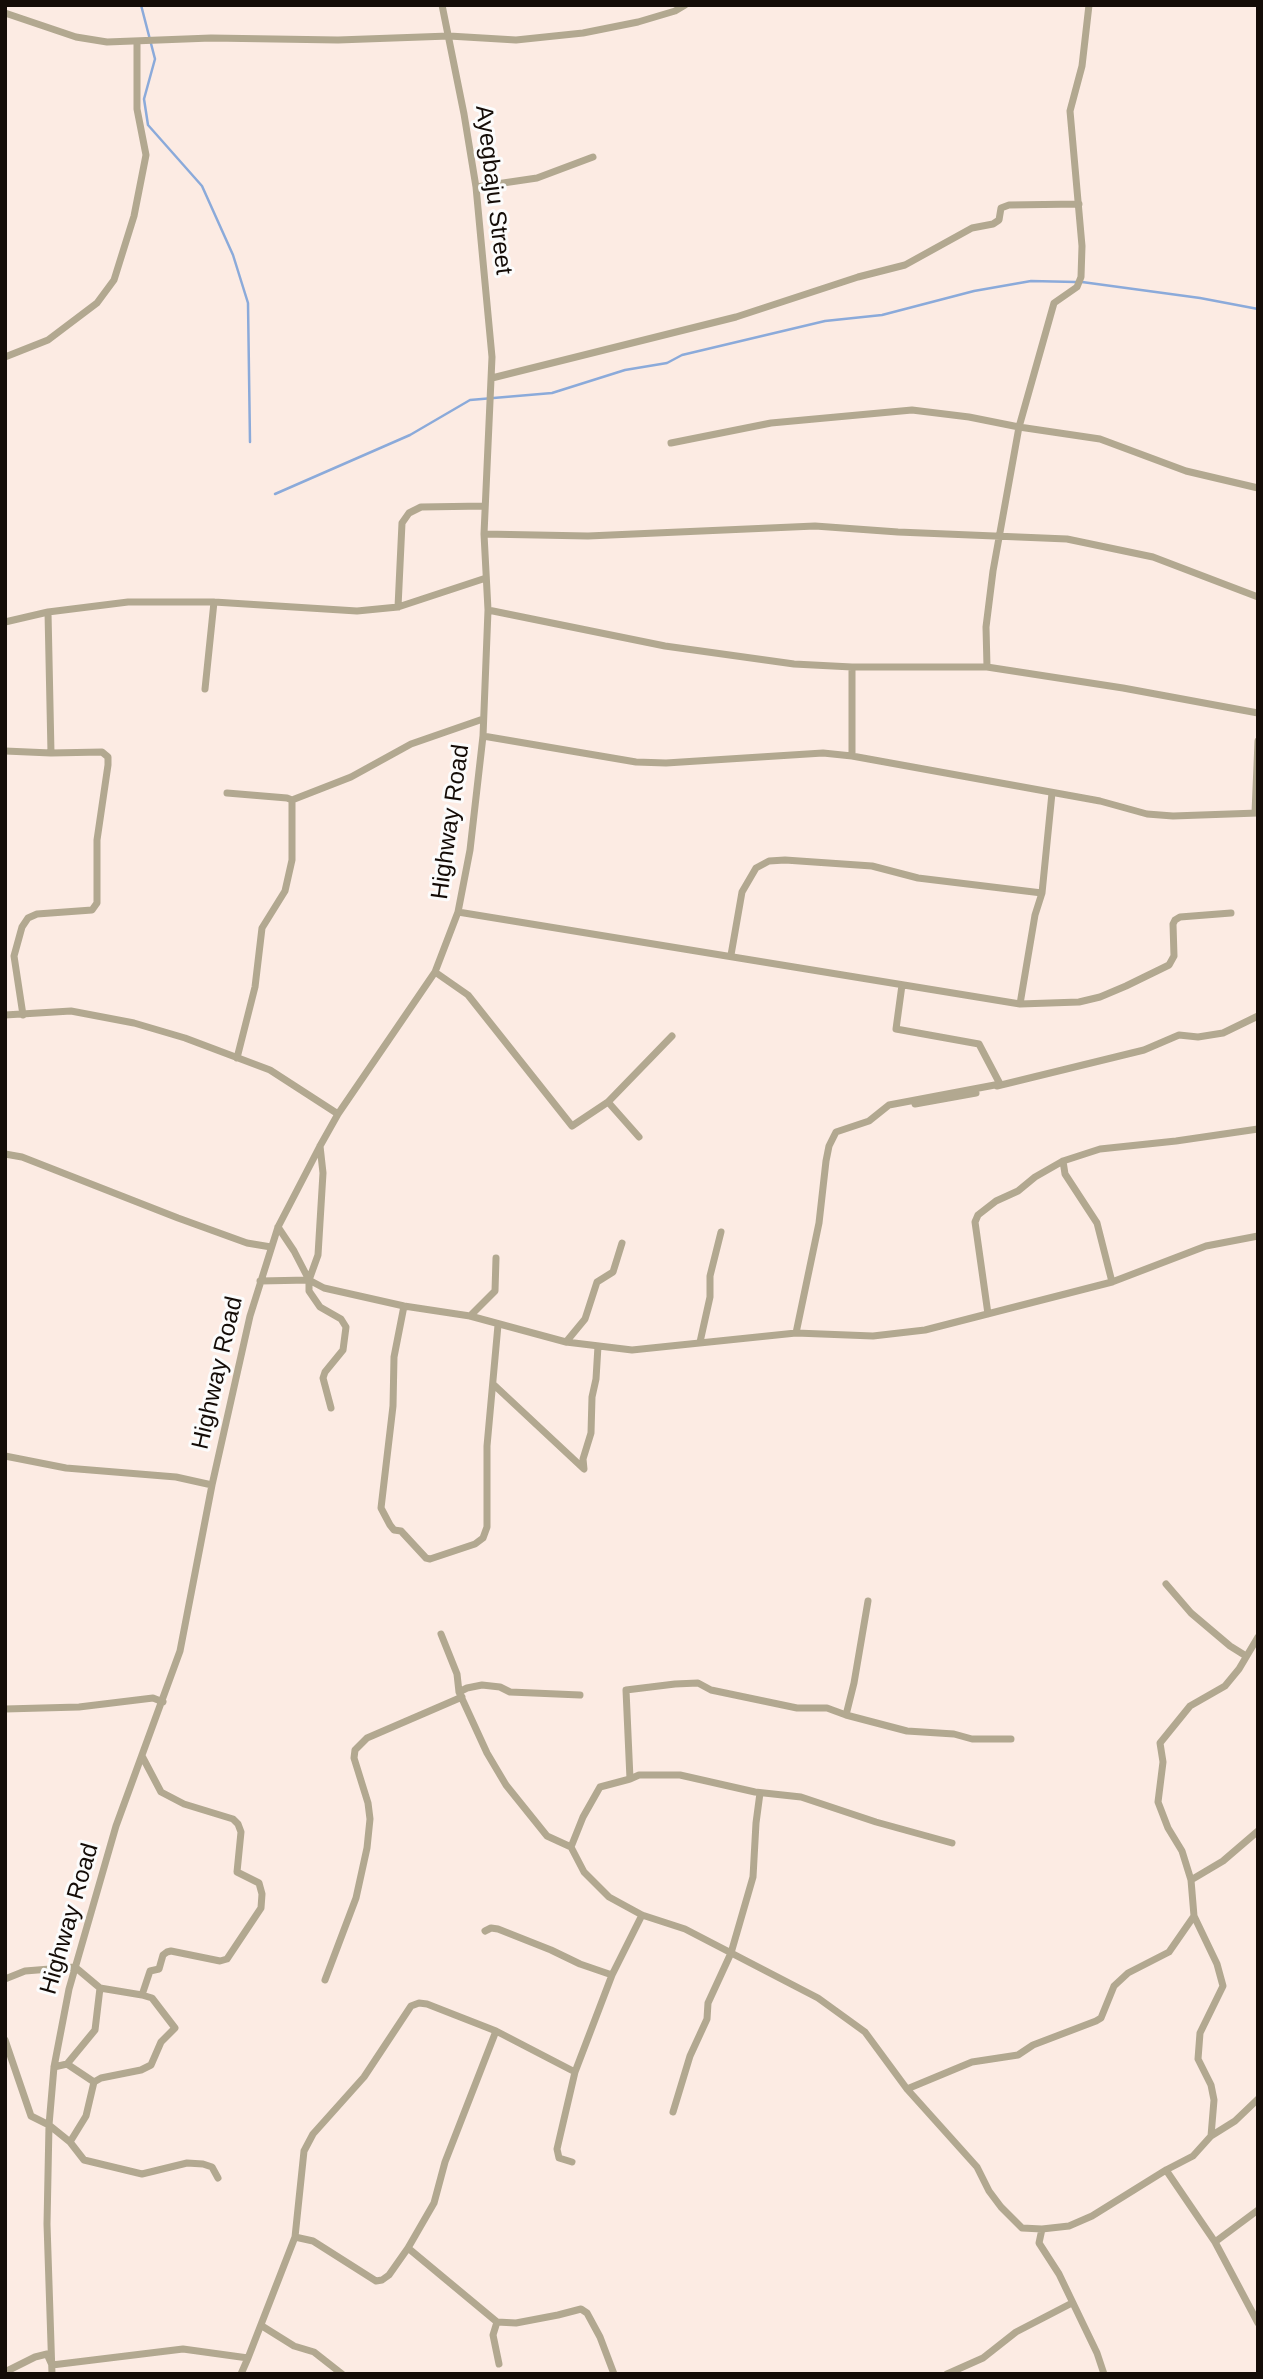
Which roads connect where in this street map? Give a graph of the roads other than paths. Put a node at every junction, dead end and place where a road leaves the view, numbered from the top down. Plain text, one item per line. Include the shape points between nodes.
1 (442, 5) edge
2 (685, 5) edge
3 (1089, 5) edge
4 (5, 13) edge
5 (449, 36) junction
6 (138, 41) junction
7 (593, 157) dead end
8 (476, 187) junction
9 (1079, 204) junction
10 (5, 357) edge
11 (492, 380) junction
12 (488, 413) joint
13 (1019, 427) junction
14 (671, 443) dead end
15 (1258, 488) edge
16 (485, 506) junction
17 (484, 534) junction
18 (1000, 537) junction
19 (486, 578) junction
20 (1258, 597) edge
21 (214, 602) junction
22 (398, 607) junction
23 (488, 610) junction
24 (48, 612) junction
25 (5, 622) edge
26 (852, 667) junction
27 (987, 667) junction
28 (205, 689) dead end
29 (1258, 713) edge
30 (483, 719) junction
31 (483, 736) junction
32 (1258, 741) edge
33 (5, 751) edge
34 (51, 753) junction
35 (852, 756) junction
36 (227, 793) dead end
37 (1052, 793) junction
38 (292, 800) junction
39 (1256, 813) edge
40 (1042, 892) junction
41 (457, 912) junction
42 (1231, 913) dead end
43 (731, 955) junction
44 (5, 956) edge
45 (14, 956) junction
46 (435, 972) junction
47 (902, 985) junction
48 (1020, 1004) junction
49 (5, 1015) edge
50 (23, 1015) junction
51 (1258, 1016) edge
52 (672, 1036) dead end
53 (237, 1058) junction
54 (608, 1102) junction
55 (883, 1111) junction
56 (338, 1114) junction
57 (1258, 1129) edge
58 (639, 1137) dead end
59 (320, 1146) junction
60 (5, 1154) edge
61 (1063, 1161) junction
62 (278, 1227) junction
63 (721, 1232) dead end
64 (1258, 1236) edge
65 (622, 1242) dead end
66 (271, 1247) junction
67 (496, 1258) dead end
68 (309, 1280) junction
69 (260, 1281) junction
70 (1112, 1282) junction
71 (404, 1306) junction
72 (988, 1314) junction
73 (470, 1316) junction
74 (498, 1325) junction
75 (796, 1333) junction
76 (566, 1342) junction
77 (700, 1342) junction
78 (598, 1346) junction
79 (494, 1384) junction
80 (331, 1408) dead end
81 (5, 1456) edge
82 (212, 1485) junction
83 (1166, 1584) dead end
84 (868, 1601) dead end
85 (441, 1634) dead end
86 (1258, 1637) edge
87 (1246, 1656) junction
88 (460, 1695) junction
89 (580, 1695) dead end
90 (163, 1702) junction
91 (5, 1709) edge
92 (846, 1715) junction
93 (1011, 1739) dead end
94 (142, 1756) junction
95 (630, 1779) junction
96 (760, 1793) junction
97 (1258, 1831) edge
98 (951, 1843) dead end
99 (570, 1846) junction
100 (1191, 1880) junction
101 (642, 1915) junction
102 (1194, 1916) junction
103 (485, 1931) dead end
104 (731, 1953) junction
105 (75, 1967) junction
106 (612, 1975) junction
107 (5, 1979) edge
108 (325, 1980) dead end
109 (100, 1987) junction
110 (142, 1995) junction
111 (496, 2031) junction
112 (5, 2040) edge
113 (67, 2063) junction
114 (54, 2067) junction
115 (575, 2072) junction
116 (94, 2082) junction
117 (907, 2089) junction
118 (1258, 2099) edge
119 (673, 2112) dead end
120 (49, 2125) junction
121 (1211, 2136) junction
122 (70, 2141) junction
123 (572, 2162) dead end
124 (1166, 2170) junction
125 (218, 2178) dead end
126 (1258, 2210) edge
127 (1042, 2229) junction
128 (295, 2237) junction
129 (1215, 2242) junction
130 (408, 2248) junction
131 (1072, 2303) junction
132 (497, 2322) junction
133 (1258, 2323) edge
134 (262, 2326) junction
135 (248, 2358) junction
136 (499, 2364) dead end
137 (52, 2369) edge
138 (5, 2372) edge
139 (241, 2374) edge
140 (342, 2374) edge
141 (614, 2374) edge
142 (947, 2374) edge
143 (1104, 2374) edge

1 - 5 street, Ayegbaju Street
2 - 5 street via 638,22 583,33 516,40
3 - 9 street via 1082,66 1070,111
4 - 6 street via 76,37
5 - 6 street
5 - 8 street, Ayegbaju Street
6 - 10 street via 136,109 146,155 134,216 114,280 97,303 48,341
7 - 8 street via 537,178
8 - 11 street, Ayegbaju Street
9 - 11 street via 1009,205 1001,208 993,225 972,228 905,265 736,317
9 - 13 street via 1081,277 1077,286 1054,303
11 - 12 street, Ayegbaju Street
12 - 16 street, Highway Road
13 - 14 street via 912,410 771,423
13 - 15 street via 1100,439 1186,471
13 - 18 street
16 - 17 street, Highway Road
16 - 22 street via 421,507 409,513 402,523
17 - 18 street via 588,536 815,526
17 - 19 street, Highway Road
18 - 20 street via 1067,539 1153,556
18 - 27 street via 986,628
19 - 22 street
19 - 23 street, Highway Road
21 - 22 street via 357,611
21 - 24 street via 128,602
21 - 28 street
23 - 26 street via 665,646
23 - 30 street, Highway Road
24 - 25 street
24 - 34 street
26 - 27 street
26 - 35 street
27 - 29 street
30 - 31 street, Highway Road
30 - 38 street via 411,744 351,777
31 - 35 street via 636,762 823,753
31 - 41 street, Highway Road via 470,850
32 - 39 street
33 - 34 street
34 - 45 street via 102,752 108,757 97,840 97,903 92,910 28,918
35 - 37 street
36 - 38 street
37 - 39 street via 1147,814
37 - 40 street
38 - 53 street via 292,860 285,891 262,928 255,987
40 - 43 street via 918,878 872,866 769,861 756,869 742,892
40 - 48 street
41 - 43 street
41 - 46 street, Highway Road
42 - 48 street via 1175,920 1169,965 1101,997
43 - 47 street
44 - 45 street
45 - 50 street
46 - 54 street via 467,995 569,1124 576,1125
46 - 56 street, Highway Road
47 - 48 street
47 - 55 street via 896,1029 979,1044 1000,1084 889,1105
49 - 50 street
50 - 53 street via 71,1011 134,1023
51 - 55 street via 1223,1033 1180,1035 1123,1056 974,1094
52 - 54 street
53 - 56 street via 270,1070
54 - 58 street
55 - 75 street via 836,1132 829,1146
56 - 59 street, Highway Road
57 - 61 street via 1100,1150
59 - 62 street, Highway Road
59 - 68 street via 318,1255
60 - 66 street via 178,1219
61 - 70 street via 1065,1174 1097,1223
61 - 72 street via 978,1215 975,1222
62 - 66 street, Highway Road
62 - 68 street
63 - 77 street
64 - 70 street via 1206,1246
65 - 76 street via 613,1272 597,1282 585,1319
66 - 69 street, Highway Road
67 - 73 street via 495,1291
68 - 69 street
68 - 71 street via 324,1288
68 - 80 street via 314,1301 346,1327 343,1350 323,1378
69 - 82 street, Highway Road
70 - 72 street
71 - 73 street
71 - 79 street via 394,1357 393,1406 380,1504 394,1530 401,1531 426,1558 483,1538
72 - 75 street via 925,1330 873,1336
73 - 74 street
74 - 76 street
74 - 79 street
75 - 77 street
76 - 78 street
77 - 78 street via 632,1350
78 - 79 street via 584,1469
81 - 82 street
82 - 90 street, Highway Road via 180,1651
83 - 87 street via 1191,1613
84 - 92 street
85 - 88 street
86 - 87 street
87 - 100 street via 1225,1686 1191,1706 1160,1743 1163,1762 1158,1802
88 - 89 street via 482,1685 510,1692
88 - 99 street via 506,1785 547,1836
88 - 108 street via 367,1738 355,1750 368,1802 367,1848 356,1898
90 - 91 street via 153,1698
90 - 94 street, Highway Road
92 - 93 street via 907,1731
92 - 95 street via 711,1690 698,1683 626,1690
94 - 105 street, Highway Road via 116,1826
94 - 110 street via 161,1792 238,1824 237,1872 259,1883 262,1894 261,1908 227,1959 167,1952 159,1969 150,1972
95 - 96 street via 680,1775
95 - 99 street via 600,1787
96 - 98 street via 801,1797
96 - 104 street via 753,1877
97 - 100 street via 1223,1861
99 - 101 street via 584,1872 609,1897
100 - 102 street
101 - 104 street via 685,1929
101 - 106 street
102 - 117 street via 1169,1952 1128,1973 1114,1986 1101,2018 1018,2055 972,2062
102 - 121 street via 1223,1986 1200,2033 1198,2059 1214,2099
103 - 106 street via 498,1929
104 - 117 street via 818,1998 865,2032
104 - 119 street via 708,2003 707,2019
105 - 107 street via 25,1971
105 - 109 street
105 - 114 street, Highway Road
106 - 115 street
109 - 110 street
109 - 113 street via 95,2030
110 - 116 street via 152,1998 175,2028 161,2042 151,2065
111 - 115 street
111 - 128 street via 427,2004 411,2006 364,2077 313,2134 304,2151
111 - 130 street via 445,2162 434,2203
112 - 120 street via 31,2116
113 - 114 street
113 - 116 street
114 - 120 street, Highway Road
115 - 123 street via 557,2149 559,2158
116 - 122 street via 86,2116
117 - 127 street via 977,2167 1010,2217 1021,2228
118 - 121 street
120 - 122 street
120 - 137 street, Highway Road
121 - 124 street via 1193,2156
122 - 125 street via 84,2160 109,2167 142,2174 187,2163 203,2164 212,2167
124 - 127 street via 1092,2216 1069,2226
124 - 129 street
126 - 129 street
127 - 131 street via 1039,2243
128 - 130 street via 313,2241 376,2281 389,2275
128 - 134 street
129 - 133 street
130 - 132 street
131 - 142 street via 1016,2332 983,2358
131 - 143 street
132 - 136 street via 494,2335
132 - 141 street via 516,2323 581,2309 600,2337
134 - 135 street
134 - 140 street via 294,2346 314,2352
135 - 137 street via 183,2349
135 - 139 street
137 - 138 street via 47,2354

